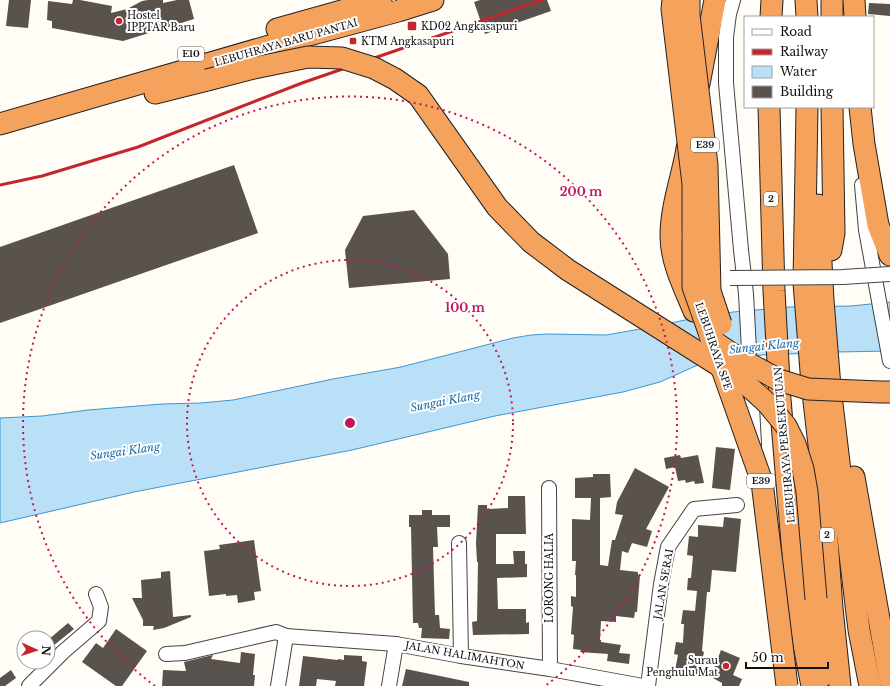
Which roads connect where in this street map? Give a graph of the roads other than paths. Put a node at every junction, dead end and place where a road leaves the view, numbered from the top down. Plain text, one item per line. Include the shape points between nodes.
1 (382, 0) edge
2 (433, 0) edge
3 (673, 0) edge
4 (689, 0) edge
5 (715, 0) edge
6 (733, 0) edge
7 (772, 0) edge
8 (806, 0) edge
9 (832, 0) edge
10 (854, 0) edge
11 (771, 16) edge
12 (806, 16) edge
13 (832, 16) edge
14 (855, 16) edge
15 (769, 108) edge
16 (832, 108) edge
17 (856, 108) edge
18 (860, 108) edge
19 (0, 109) edge
20 (807, 109) edge
21 (0, 124) edge
22 (0, 130) edge
23 (683, 170) junction
24 (872, 227) junction
25 (890, 255) edge
26 (890, 274) edge
27 (824, 300) junction
28 (890, 361) edge
29 (821, 386) junction
30 (890, 392) edge
31 (833, 410) junction
32 (787, 487) junction
33 (549, 488) dead end
34 (738, 505) dead end
35 (459, 543) dead end
36 (96, 594) dead end
37 (286, 636) junction
38 (396, 644) junction
39 (166, 654) dead end
40 (461, 656) junction
41 (550, 669) junction
42 (890, 682) edge
43 (28, 686) edge
44 (278, 686) edge
45 (389, 686) edge
46 (643, 686) edge
47 (648, 686) edge
48 (789, 686) edge
49 (801, 686) edge
50 (812, 686) edge
51 (820, 686) edge
52 (840, 686) edge
53 (870, 686) edge

1 - 19 highway, LEBUHRAYA BARU PANTAI / E10
2 - 21 highway, LEBUHRAYA BARU PANTAI / E10
3 - 48 highway, LEBUHRAYA SPE / E39, bridge via 693,184 693,287 762,482
4 - 49 highway, LEBUHRAYA SPE / E39, bridge via 707,165 710,291 772,478
5 - 23 highway, bridge
6 - 48 street via 726,37 726,83 746,294 758,524 773,646
7 - 11 highway
8 - 12 highway
9 - 13 highway
10 - 14 highway
15 - 32 highway, LEBUHRAYA PERSEKUTUAN / 2 via 774,291
16 - 27 highway via 834,233
17 - 24 street via 855,125
18 - 24 highway
20 - 27 highway via 816,164
20 - 29 highway, 2 via 804,283
22 - 51 highway, bridge via 16,130 254,68 308,57 342,58 374,68 395,79 418,95 498,207 531,242 568,270 746,384 772,408 786,426 803,469 807,492 822,676
23 - 26 street, bridge via 681,214 684,244 701,271 730,278
23 - 30 highway, bridge via 674,206 671,236 674,258 695,314 713,341 779,380 808,389
24 - 25 highway
24 - 28 street
27 - 29 highway
29 - 31 highway
29 - 52 highway, 2 via 822,470
31 - 42 highway via 853,475
31 - 53 highway via 859,630
32 - 48 highway via 776,540 775,573
32 - 50 highway, LEBUHRAYA PERSEKUTUAN / 2 via 796,591
33 - 41 street, LORONG HALIA
34 - 47 street, JALAN SERAI via 694,510 668,547
35 - 40 street
36 - 43 street via 101,607 99,621
37 - 38 street, JALAN HALIMAHTON
37 - 39 street, JALAN HALIMAHTON via 276,632 186,653
37 - 44 street
38 - 40 street, JALAN HALIMAHTON
38 - 45 street
40 - 41 street, JALAN HALIMAHTON
41 - 46 street, JALAN HALIMAHTON

